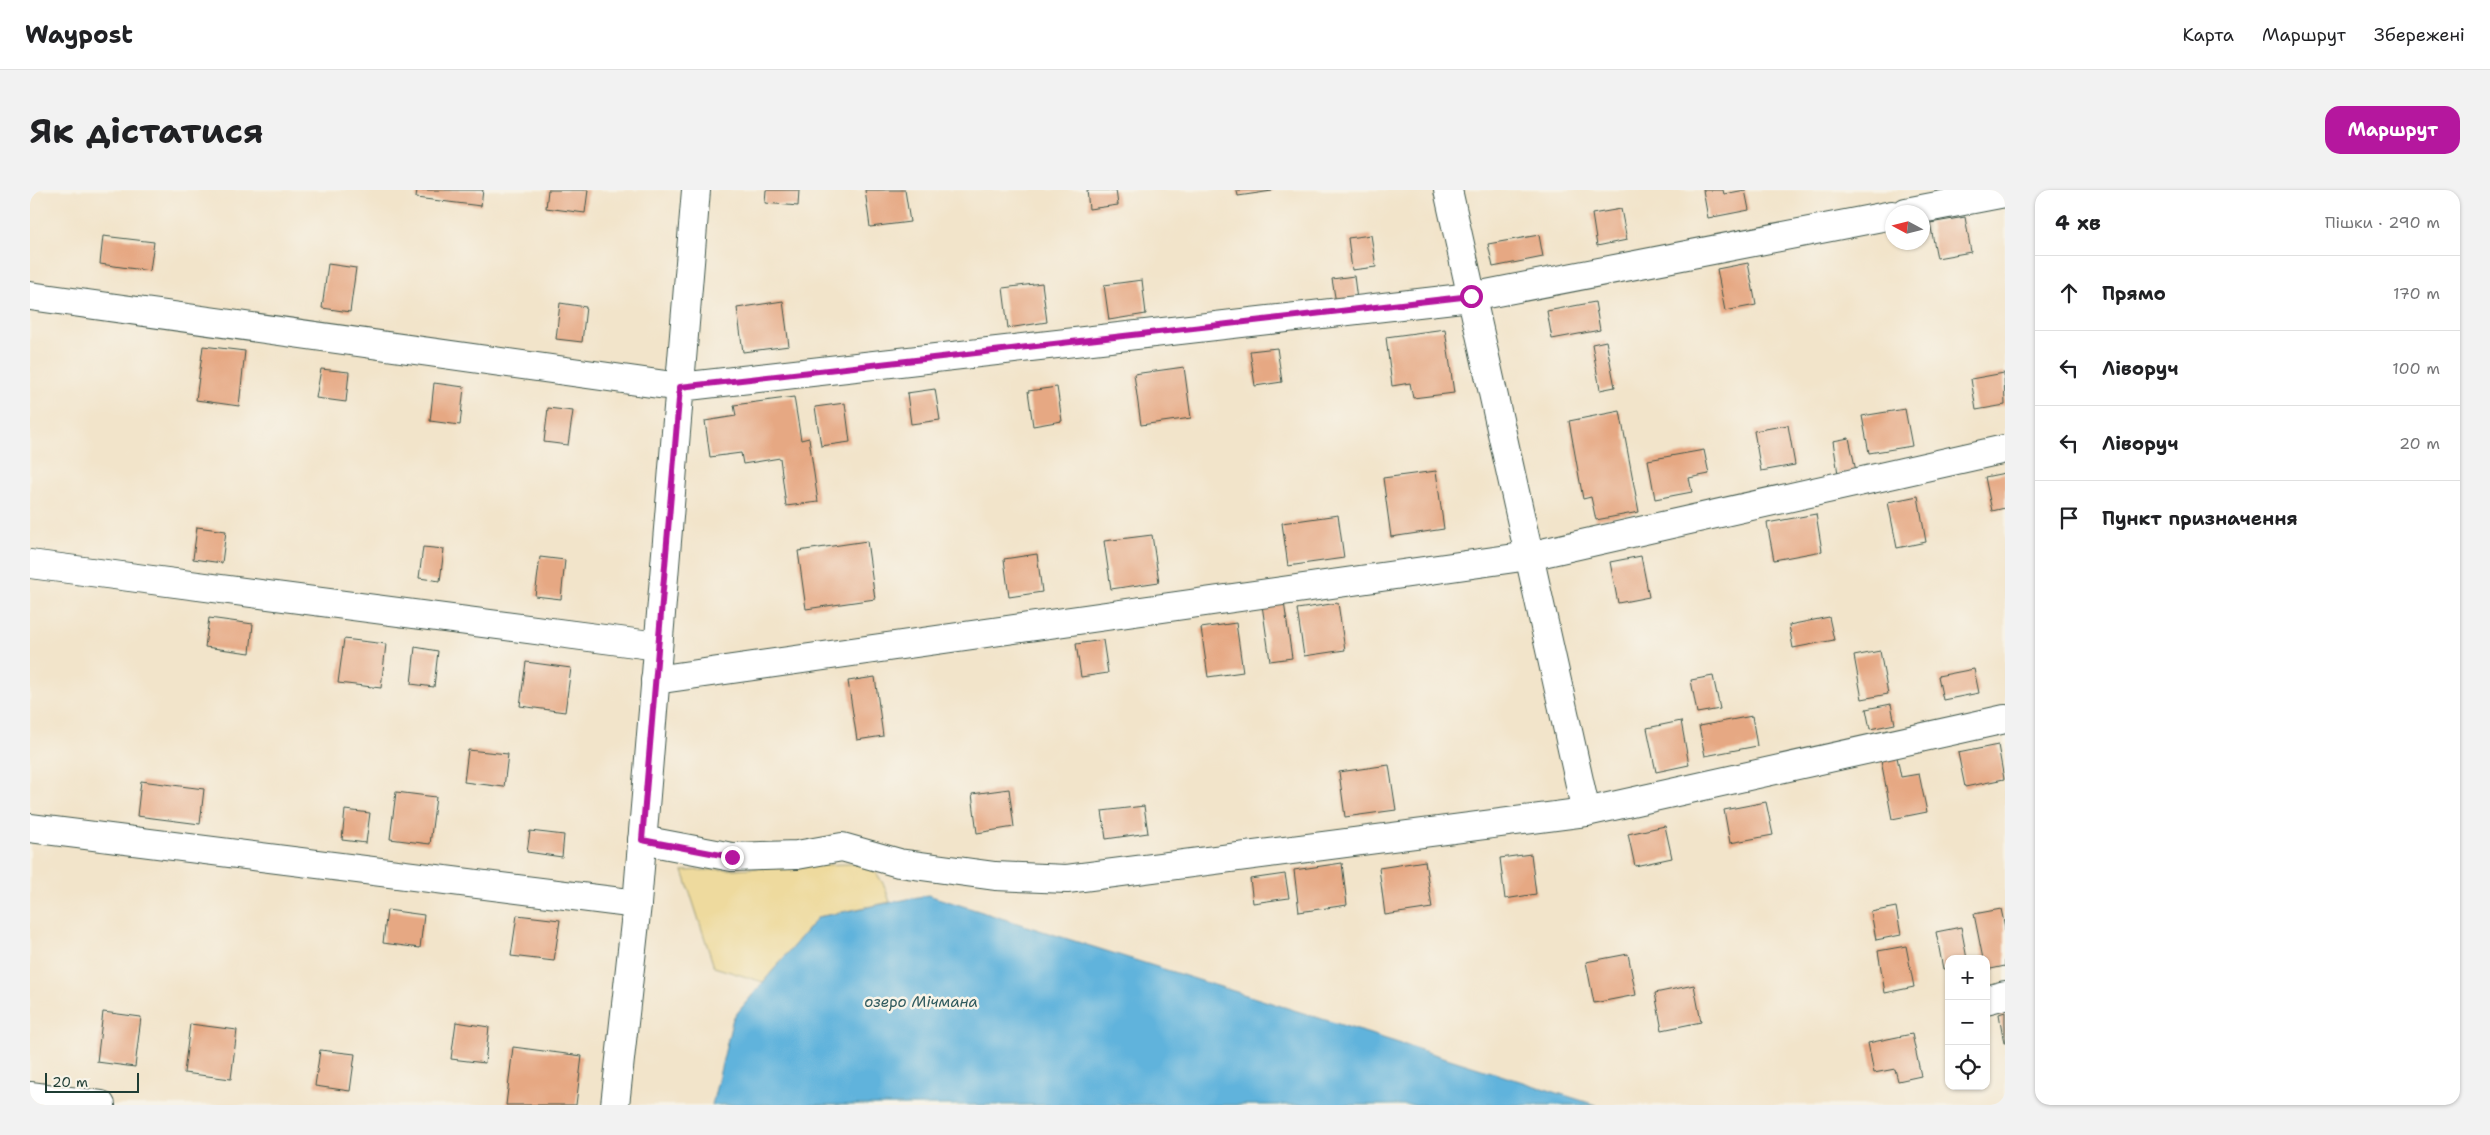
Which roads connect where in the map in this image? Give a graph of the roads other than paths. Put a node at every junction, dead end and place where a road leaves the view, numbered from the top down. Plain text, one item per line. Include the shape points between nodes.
1 (696, 190) edge
2 (1448, 190) edge
3 (2005, 193) edge
4 (1930, 207) edge
5 (1885, 216) edge
6 (30, 296) edge
7 (1471, 296) junction
8 (680, 387) junction
9 (2005, 449) edge
10 (1529, 556) junction
11 (30, 564) edge
12 (658, 646) junction
13 (655, 680) junction
14 (2005, 718) edge
15 (1586, 812) junction
16 (30, 828) edge
17 (642, 840) junction
18 (636, 904) junction
19 (2005, 995) edge
20 (1990, 999) edge
21 (30, 1096) edge
22 (101, 1105) edge
23 (615, 1105) edge

1 - 8 street
2 - 7 street
3 - 4 street
5 - 7 street
6 - 8 street
7 - 8 street
7 - 10 street
8 - 12 street
9 - 10 street
10 - 13 street
10 - 15 street
11 - 12 street
12 - 13 street
13 - 17 street
14 - 15 street
15 - 17 street via 1067,879 995,876 899,863 842,847 797,855 732,857
16 - 18 street
17 - 18 street
18 - 23 street
19 - 20 street
21 - 22 street

